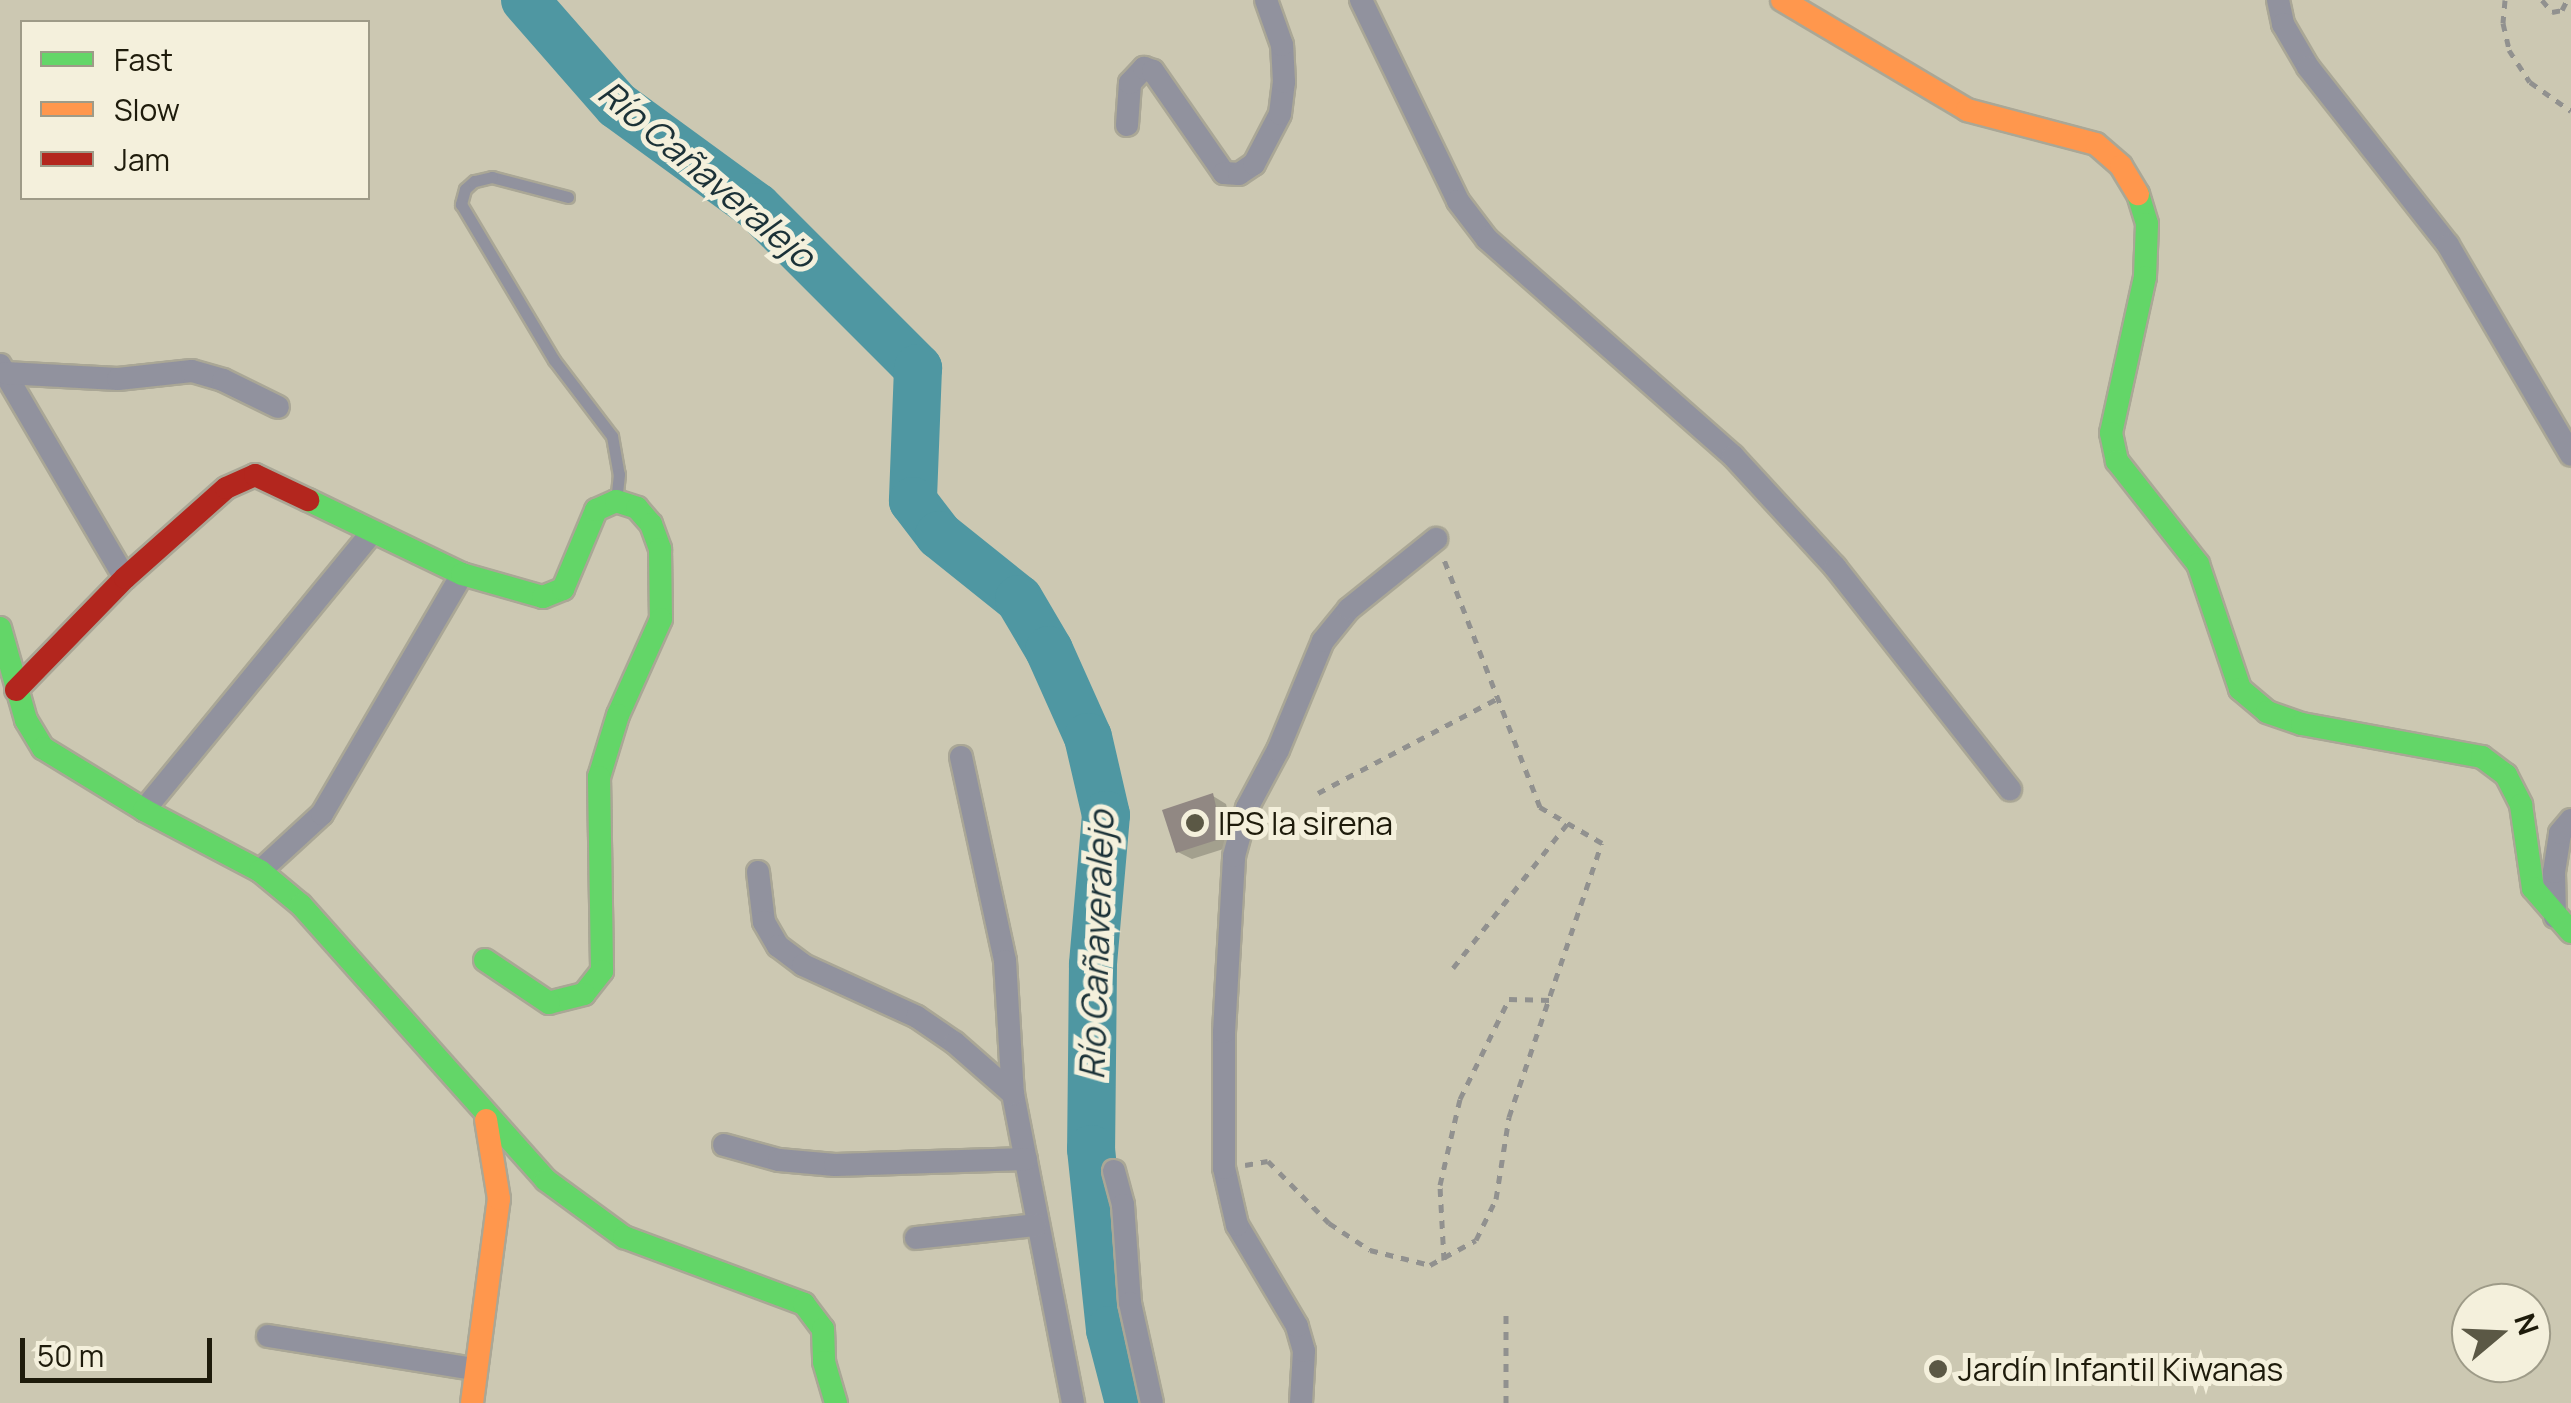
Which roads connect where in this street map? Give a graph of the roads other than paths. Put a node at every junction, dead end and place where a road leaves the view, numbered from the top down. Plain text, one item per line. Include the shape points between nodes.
1 (1266, 0) edge
2 (1361, 0) edge
3 (1782, 0) edge
4 (2278, 0) edge
5 (1127, 126) dead end
6 (568, 196) dead end
7 (2, 369) edge
8 (278, 407) dead end
9 (2571, 455) edge
10 (616, 501) junction
11 (372, 532) junction
12 (1436, 539) road end
13 (462, 574) junction
14 (125, 578) junction
15 (0, 628) edge
16 (8, 694) edge
17 (961, 757) dead end
18 (2010, 789) dead end
19 (144, 810) junction
20 (2571, 820) edge
21 (260, 872) junction
22 (758, 872) dead end
23 (2563, 925) edge
24 (485, 960) dead end
25 (1013, 1094) junction
26 (483, 1110) junction
27 (724, 1145) dead end
28 (1026, 1159) junction
29 (1114, 1171) dead end
30 (1036, 1225) junction
31 (916, 1238) dead end
32 (268, 1336) dead end
33 (474, 1369) junction
34 (472, 1403) edge
35 (836, 1403) edge
36 (1073, 1403) edge
37 (1152, 1403) edge
38 (1301, 1403) edge

1 - 5 street via 1282,45 1284,82 1280,114 1254,164 1224,174 1144,68 1130,83
2 - 18 street via 1458,201 1487,239 1733,456 1835,567
3 - 23 street via 1967,110 2096,144 2121,166 2147,224 2146,277 2111,433 2117,461 2198,564 2240,688 2267,712 2302,724 2482,757 2506,775 2521,805 2534,888
4 - 9 street via 2308,67 2448,245
6 - 10 lane via 492,177 474,181 460,204 554,360 612,436
7 - 8 street via 104,379 192,371
7 - 14 street
10 - 13 street via 596,510 564,589 543,598
10 - 24 street via 637,508 652,524 664,581 661,619 599,777 602,971 584,994 549,1003
11 - 13 street
11 - 14 street via 254,475 226,488
11 - 19 street
12 - 38 street via 1349,609 1323,641 1247,808 1234,856 1224,1168 1238,1225 1297,1326 1304,1351
13 - 21 street via 322,814
14 - 16 street
15 - 16 street
16 - 19 street via 43,748
17 - 25 street via 1005,961
19 - 21 street
20 - 23 street via 2560,833 2554,872
21 - 26 street via 302,905
22 - 25 street via 764,922 778,946 803,965 917,1017
25 - 28 street
26 - 33 street via 499,1199
26 - 35 street via 546,1180 624,1237 804,1304 823,1329
27 - 28 street via 836,1166
28 - 30 street
29 - 37 street via 1130,1303
30 - 31 street
30 - 36 street
32 - 33 street
33 - 34 street

